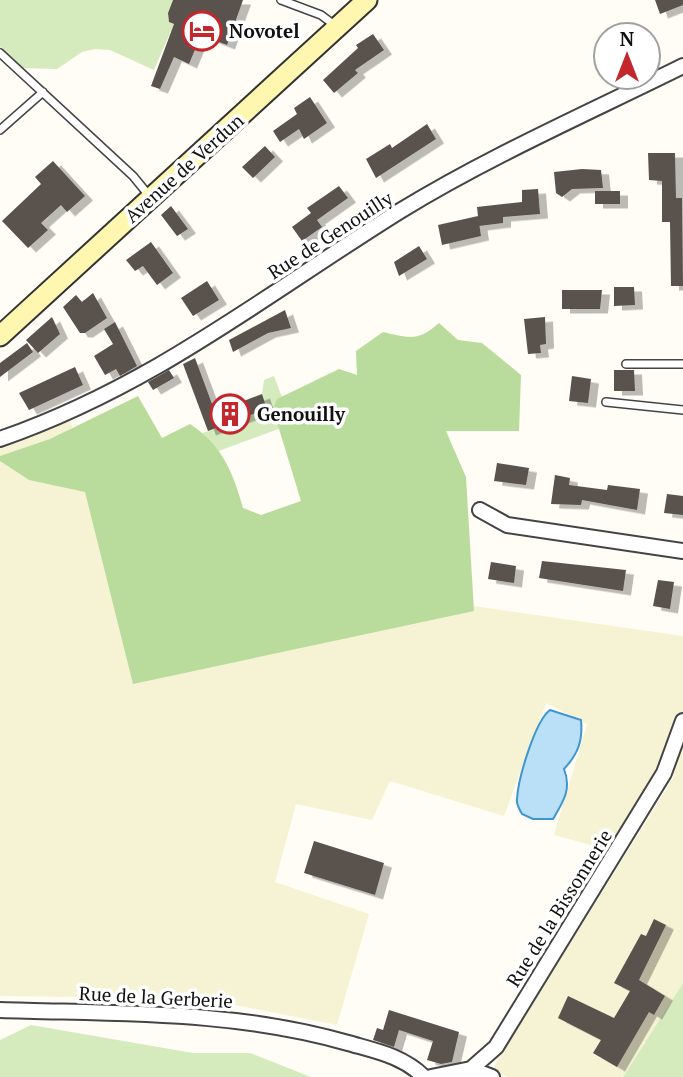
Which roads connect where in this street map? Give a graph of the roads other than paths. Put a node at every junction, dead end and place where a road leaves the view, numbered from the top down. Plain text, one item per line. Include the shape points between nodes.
1 (281, 0) edge
2 (367, 0) edge
3 (338, 27) junction
4 (0, 53) edge
5 (683, 66) edge
6 (43, 92) junction
7 (0, 130) edge
8 (150, 198) junction
9 (0, 336) edge
10 (626, 364) dead end
11 (683, 364) edge
12 (606, 402) dead end
13 (683, 410) edge
14 (0, 439) edge
15 (480, 510) dead end
16 (683, 551) edge
17 (683, 721) edge
18 (0, 1010) edge
19 (471, 1069) junction
20 (424, 1077) edge
21 (431, 1077) edge
22 (492, 1077) edge

1 - 3 lane via 321,15
2 - 3 main road, Avenue de Verdun
3 - 8 main road, Avenue de Verdun
4 - 6 lane
5 - 14 street, Rue de Genouilly via 453,179 123,388
6 - 7 lane
6 - 8 lane via 133,176
8 - 9 main road, Avenue de Verdun
10 - 11 lane
12 - 13 lane
15 - 16 street via 507,525
17 - 19 street, Rue de la Bissonnerie via 664,773 608,865 496,1046
18 - 20 street, Rue de la Gerberie via 202,1015 281,1026 390,1055
19 - 21 street
19 - 22 street

